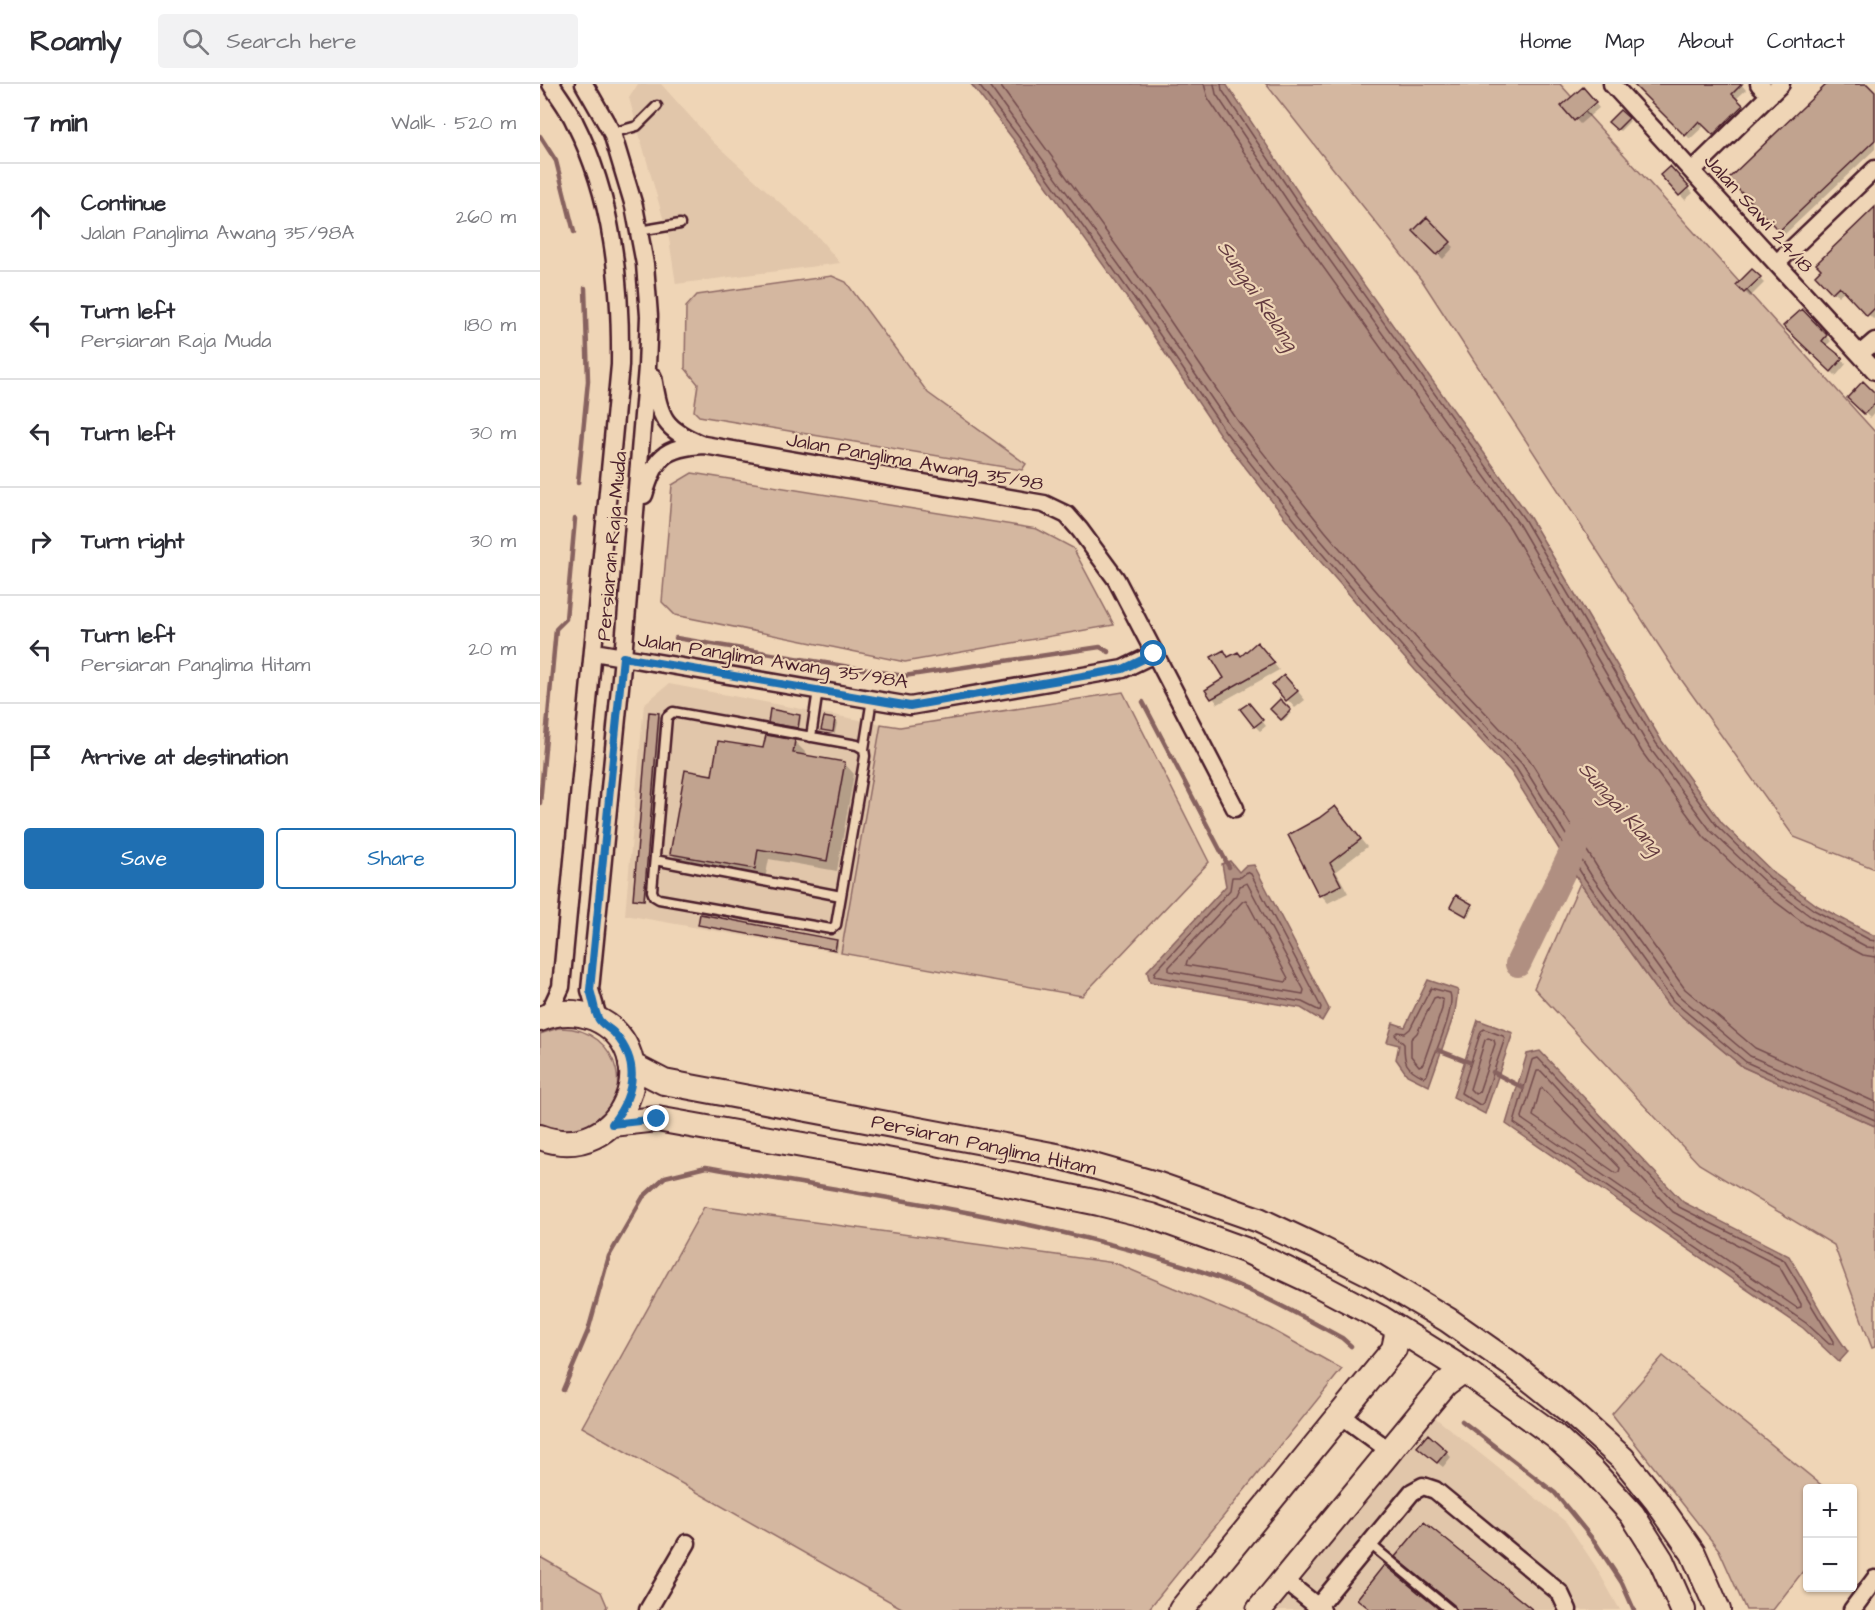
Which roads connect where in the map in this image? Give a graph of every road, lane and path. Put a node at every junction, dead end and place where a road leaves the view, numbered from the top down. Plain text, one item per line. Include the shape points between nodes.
1 (551, 84) edge
2 (584, 84) edge
3 (1612, 84) edge
4 (1770, 88) edge
5 (657, 106) dead end
6 (612, 132) junction
7 (1875, 169) edge
8 (1692, 171) junction
9 (680, 224) dead end
10 (639, 231) junction
11 (1776, 263) junction
12 (1875, 341) edge
13 (649, 346) junction
14 (1860, 354) junction
15 (1875, 371) edge
16 (704, 445) junction
17 (634, 526) junction
18 (594, 652) junction
19 (1154, 654) junction
20 (623, 657) junction
21 (818, 690) junction
22 (872, 699) junction
23 (811, 736) junction
24 (864, 749) junction
25 (1235, 808) dead end
26 (655, 860) junction
27 (841, 896) junction
28 (544, 1017) edge
29 (599, 1021) junction
30 (631, 1065) junction
31 (612, 1124) junction
32 (540, 1137) edge
33 (1398, 1330) junction
34 (1464, 1370) junction
35 (1341, 1415) junction
36 (1390, 1451) junction
37 (687, 1543) dead end
38 (1370, 1544) junction
39 (1875, 1579) edge
40 (1284, 1580) junction
41 (1319, 1609) edge
42 (648, 1610) edge
43 (1181, 1610) edge
44 (1259, 1610) edge
45 (1450, 1610) edge
46 (1568, 1610) edge
47 (1683, 1610) edge
48 (1718, 1610) edge
49 (1852, 1610) edge

1 - 18 street, Persiaran Raja Muda via 575,122 595,171 617,269 621,318 621,365
2 - 6 street, Persiaran Raja Muda
3 - 8 street, Jalan Sawi 24/18
4 - 8 street
5 - 6 lane via 638,126
6 - 10 street, Persiaran Raja Muda
7 - 11 street
8 - 11 street, Jalan Sawi 24/18
9 - 10 lane
10 - 13 street, Persiaran Raja Muda via 645,264
11 - 14 street, Jalan Sawi 24/18
12 - 14 street
13 - 16 street via 661,415 671,428
13 - 17 street, Persiaran Raja Muda
14 - 15 street, Jalan Sawi 24/18
16 - 17 street via 674,449 660,458 651,472
16 - 19 street, Jalan Panglima Awang 35/98 via 1044,504 1067,515 1116,579
17 - 20 street, Persiaran Raja Muda
18 - 20 street, Jalan Panglima Awang 35/98A
18 - 28 street, Persiaran Raja Muda via 561,987
19 - 22 street, Jalan Panglima Awang 35/98A via 1123,669 910,706
19 - 25 street, Jalan Panglima Awang 35/98
20 - 21 street, Jalan Panglima Awang 35/98A
20 - 29 street, Persiaran Raja Muda via 590,990
21 - 22 street, Jalan Panglima Awang 35/98A
21 - 23 lane
22 - 24 lane
23 - 24 lane
23 - 26 lane via 673,712 668,717
24 - 27 lane
26 - 27 lane
26 - 27 lane via 652,891 659,899 824,930 836,925
28 - 29 main road via 574,1013
29 - 30 main road via 625,1047
30 - 31 main road via 632,1087 625,1107
30 - 48 main road, Persiaran Panglima Hitam via 664,1082 1062,1156 1259,1220 1371,1274 1448,1320 1523,1373 1623,1459 1693,1553
31 - 32 main road via 583,1141 566,1143
31 - 33 main road, Persiaran Panglima Hitam via 657,1119 914,1165 1151,1216 1245,1250 1311,1281
33 - 34 main road, Persiaran Panglima Hitam
33 - 35 main road via 1394,1349
34 - 36 main road via 1445,1383
34 - 47 main road, Persiaran Panglima Hitam via 1555,1436 1591,1469 1632,1514 1661,1560
35 - 36 street
35 - 43 main road
36 - 40 main road
37 - 42 street
38 - 41 street
38 - 45 lane
38 - 46 street via 1412,1492 1423,1486 1435,1490 1560,1593
39 - 49 street
40 - 41 street
40 - 44 main road

